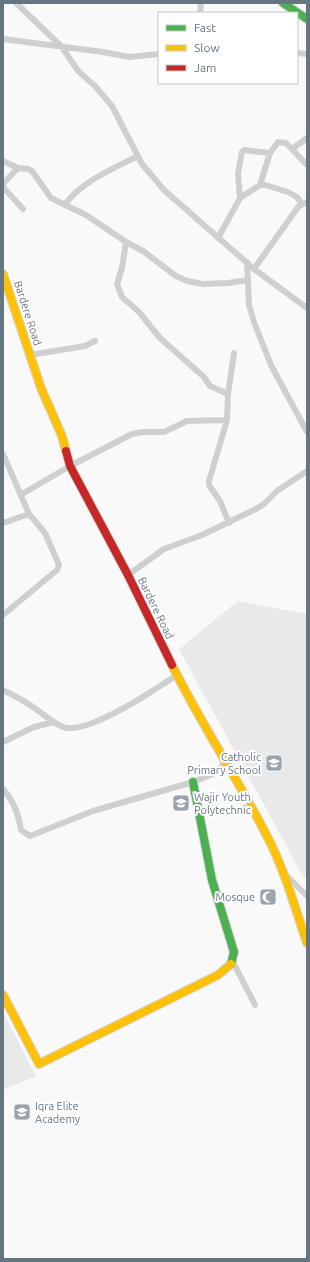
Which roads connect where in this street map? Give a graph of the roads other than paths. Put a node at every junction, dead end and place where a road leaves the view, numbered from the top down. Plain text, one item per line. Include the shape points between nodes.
1 (16, 3) edge
2 (283, 3) edge
3 (296, 12) edge
4 (298, 14) edge
5 (307, 20) edge
6 (3, 39) edge
7 (61, 46) junction
8 (158, 54) edge
9 (307, 138) edge
10 (292, 149) junction
11 (270, 153) junction
12 (138, 156) junction
13 (3, 162) edge
14 (307, 165) edge
15 (18, 168) junction
16 (3, 185) edge
17 (260, 185) junction
18 (240, 198) junction
19 (304, 203) edge
20 (64, 204) junction
21 (23, 209) dead end
22 (218, 238) junction
23 (126, 242) junction
24 (247, 262) junction
25 (254, 269) junction
26 (3, 274) edge
27 (248, 280) junction
28 (307, 308) edge
29 (95, 341) dead end
30 (234, 353) dead end
31 (30, 355) junction
32 (228, 394) junction
33 (227, 420) junction
34 (307, 432) edge
35 (3, 454) edge
36 (70, 466) junction
37 (307, 471) edge
38 (22, 494) junction
39 (30, 514) junction
40 (3, 523) edge
41 (229, 523) junction
42 (128, 575) junction
43 (3, 615) edge
44 (177, 675) junction
45 (3, 690) edge
46 (54, 722) junction
47 (3, 742) edge
48 (226, 762) junction
49 (193, 782) junction
50 (3, 789) edge
51 (283, 872) junction
52 (307, 896) edge
53 (307, 943) edge
54 (233, 962) junction
55 (3, 995) edge
56 (255, 1005) dead end

1 - 7 street
2 - 3 street
4 - 5 street
6 - 7 street
7 - 8 street via 129,57
7 - 12 street via 79,72 112,106
9 - 10 street
10 - 11 street via 281,141 275,144
10 - 14 street
11 - 17 street
11 - 18 street via 244,150 242,152 238,173
12 - 20 street via 88,183
12 - 22 street via 164,190
13 - 15 street
15 - 16 street
15 - 20 street via 28,168 32,171 47,195
16 - 21 street
17 - 18 street
17 - 19 street via 288,192
18 - 22 street
19 - 25 street via 298,207
20 - 23 street
22 - 24 street
23 - 27 street via 187,281 203,284
23 - 32 street via 117,284 122,297 139,312 160,338 204,377 210,386
24 - 25 street
24 - 27 street
25 - 28 street
26 - 31 street, Bardere Road
27 - 34 street via 249,305 254,322 271,364
29 - 31 street via 85,346
30 - 32 street
31 - 36 street, Bardere Road via 62,436
32 - 33 street
33 - 36 street via 194,420 164,432 138,432
33 - 41 street via 209,485 220,501
35 - 38 street
36 - 38 street
36 - 42 street, Bardere Road
37 - 41 street via 277,491 264,504
38 - 39 street
39 - 40 street
39 - 43 street via 45,533 59,565 57,570
41 - 42 street via 164,549
42 - 44 street, Bardere Road
44 - 46 street via 149,694 86,725 68,728
44 - 48 street, Bardere Road
45 - 46 street
46 - 47 street via 34,727
48 - 49 street via 215,773
48 - 51 street, Bardere Road via 268,838
49 - 50 street via 93,811 30,836 21,830 16,807
49 - 54 street via 212,880 234,952
51 - 52 street
51 - 53 street, Bardere Road
54 - 55 street via 222,973 39,1064
54 - 56 street

